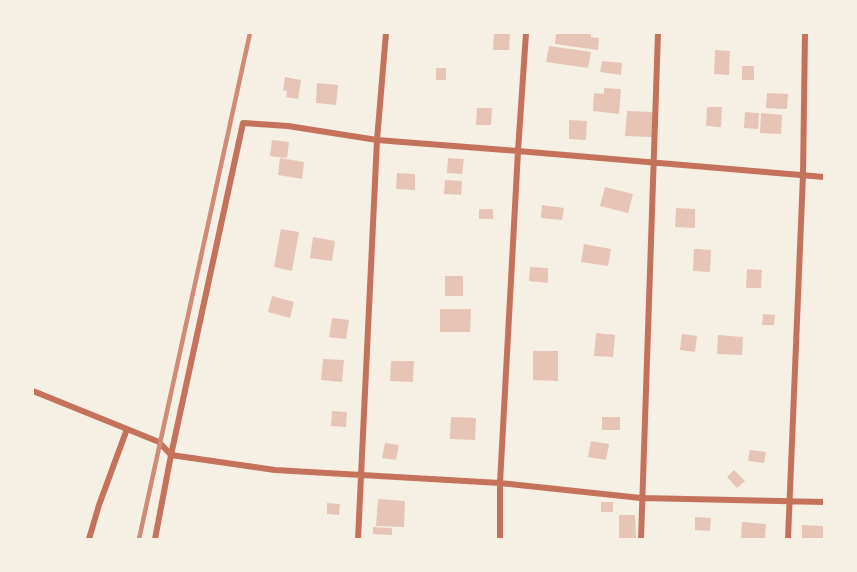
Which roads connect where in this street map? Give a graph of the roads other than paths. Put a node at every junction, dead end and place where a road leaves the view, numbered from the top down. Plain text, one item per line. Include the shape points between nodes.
1 (386, 33) edge
2 (526, 33) edge
3 (658, 33) edge
4 (805, 33) edge
5 (377, 140) junction
6 (518, 151) junction
7 (652, 163) junction
8 (803, 175) junction
9 (824, 177) edge
10 (33, 391) edge
11 (126, 429) junction
12 (171, 455) junction
13 (362, 474) junction
14 (500, 483) junction
15 (641, 498) junction
16 (790, 501) junction
17 (824, 502) edge
18 (89, 539) edge
19 (155, 539) edge
20 (358, 539) edge
21 (500, 539) edge
22 (641, 539) edge
23 (788, 539) edge

1 - 5 street
2 - 6 street
3 - 7 street
4 - 8 street
5 - 6 street
5 - 12 street via 243,123
5 - 13 street
6 - 7 street
6 - 14 street
7 - 8 street
7 - 15 street
8 - 9 street
8 - 16 street
10 - 11 street
11 - 12 street via 159,442
11 - 18 street
12 - 13 street via 275,470
12 - 19 street
13 - 14 street
13 - 20 street
14 - 15 street
14 - 21 street
15 - 16 street
15 - 22 street
16 - 17 street
16 - 23 street

